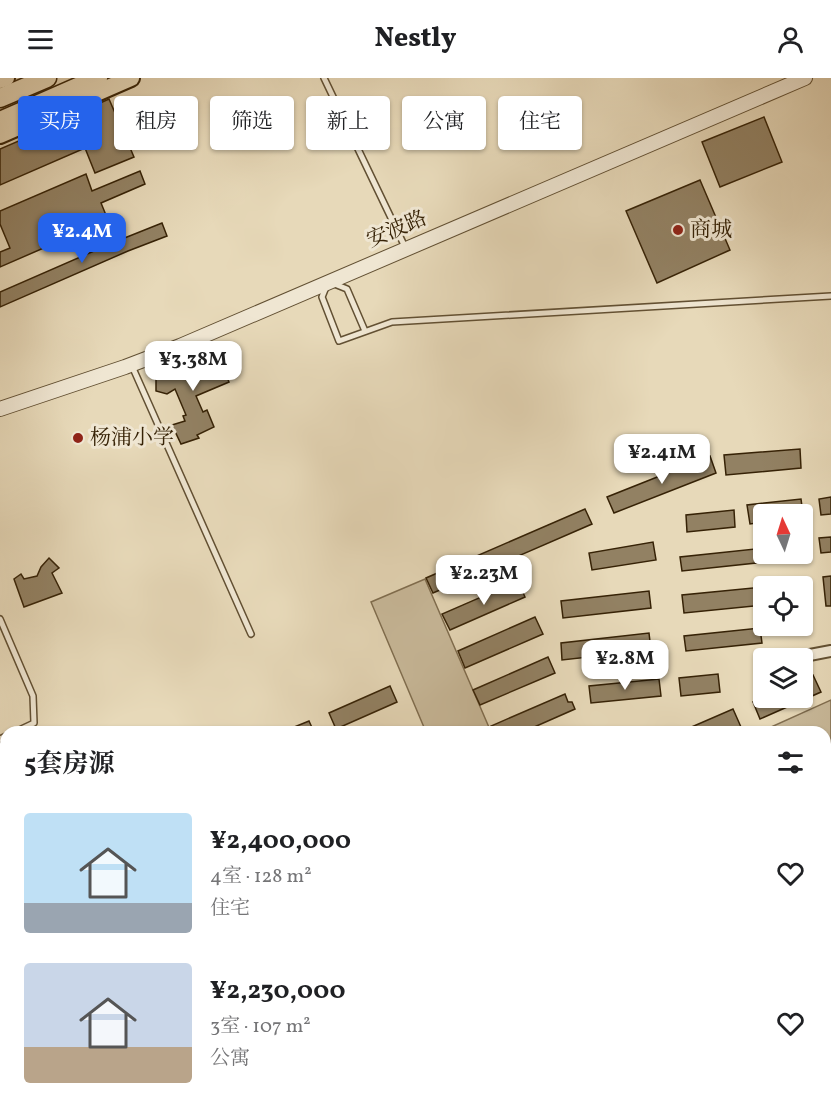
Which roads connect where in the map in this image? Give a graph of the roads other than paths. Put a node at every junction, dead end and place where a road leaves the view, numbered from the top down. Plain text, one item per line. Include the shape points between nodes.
1 (6, 78) edge
2 (47, 78) edge
3 (98, 78) edge
4 (130, 78) edge
5 (324, 78) edge
6 (806, 78) edge
7 (0, 81) edge
8 (0, 98) edge
9 (0, 121) edge
10 (0, 135) edge
11 (406, 248) junction
12 (329, 281) junction
13 (831, 296) edge
14 (365, 331) junction
15 (131, 364) junction
16 (0, 409) edge
17 (0, 619) edge
18 (250, 634) dead end
19 (831, 651) edge
20 (813, 654) edge
21 (28, 726) edge

1 - 7 main road
2 - 8 highway
3 - 9 highway
4 - 10 main road
5 - 11 lane
6 - 11 street, 安波路
11 - 12 street, 安波路
12 - 14 lane via 346,289
12 - 14 lane via 322,297 339,341
12 - 15 street, 安波路
13 - 14 lane via 392,322
15 - 16 street, 安波路
15 - 18 lane
17 - 21 lane via 33,696 34,723
19 - 20 street

